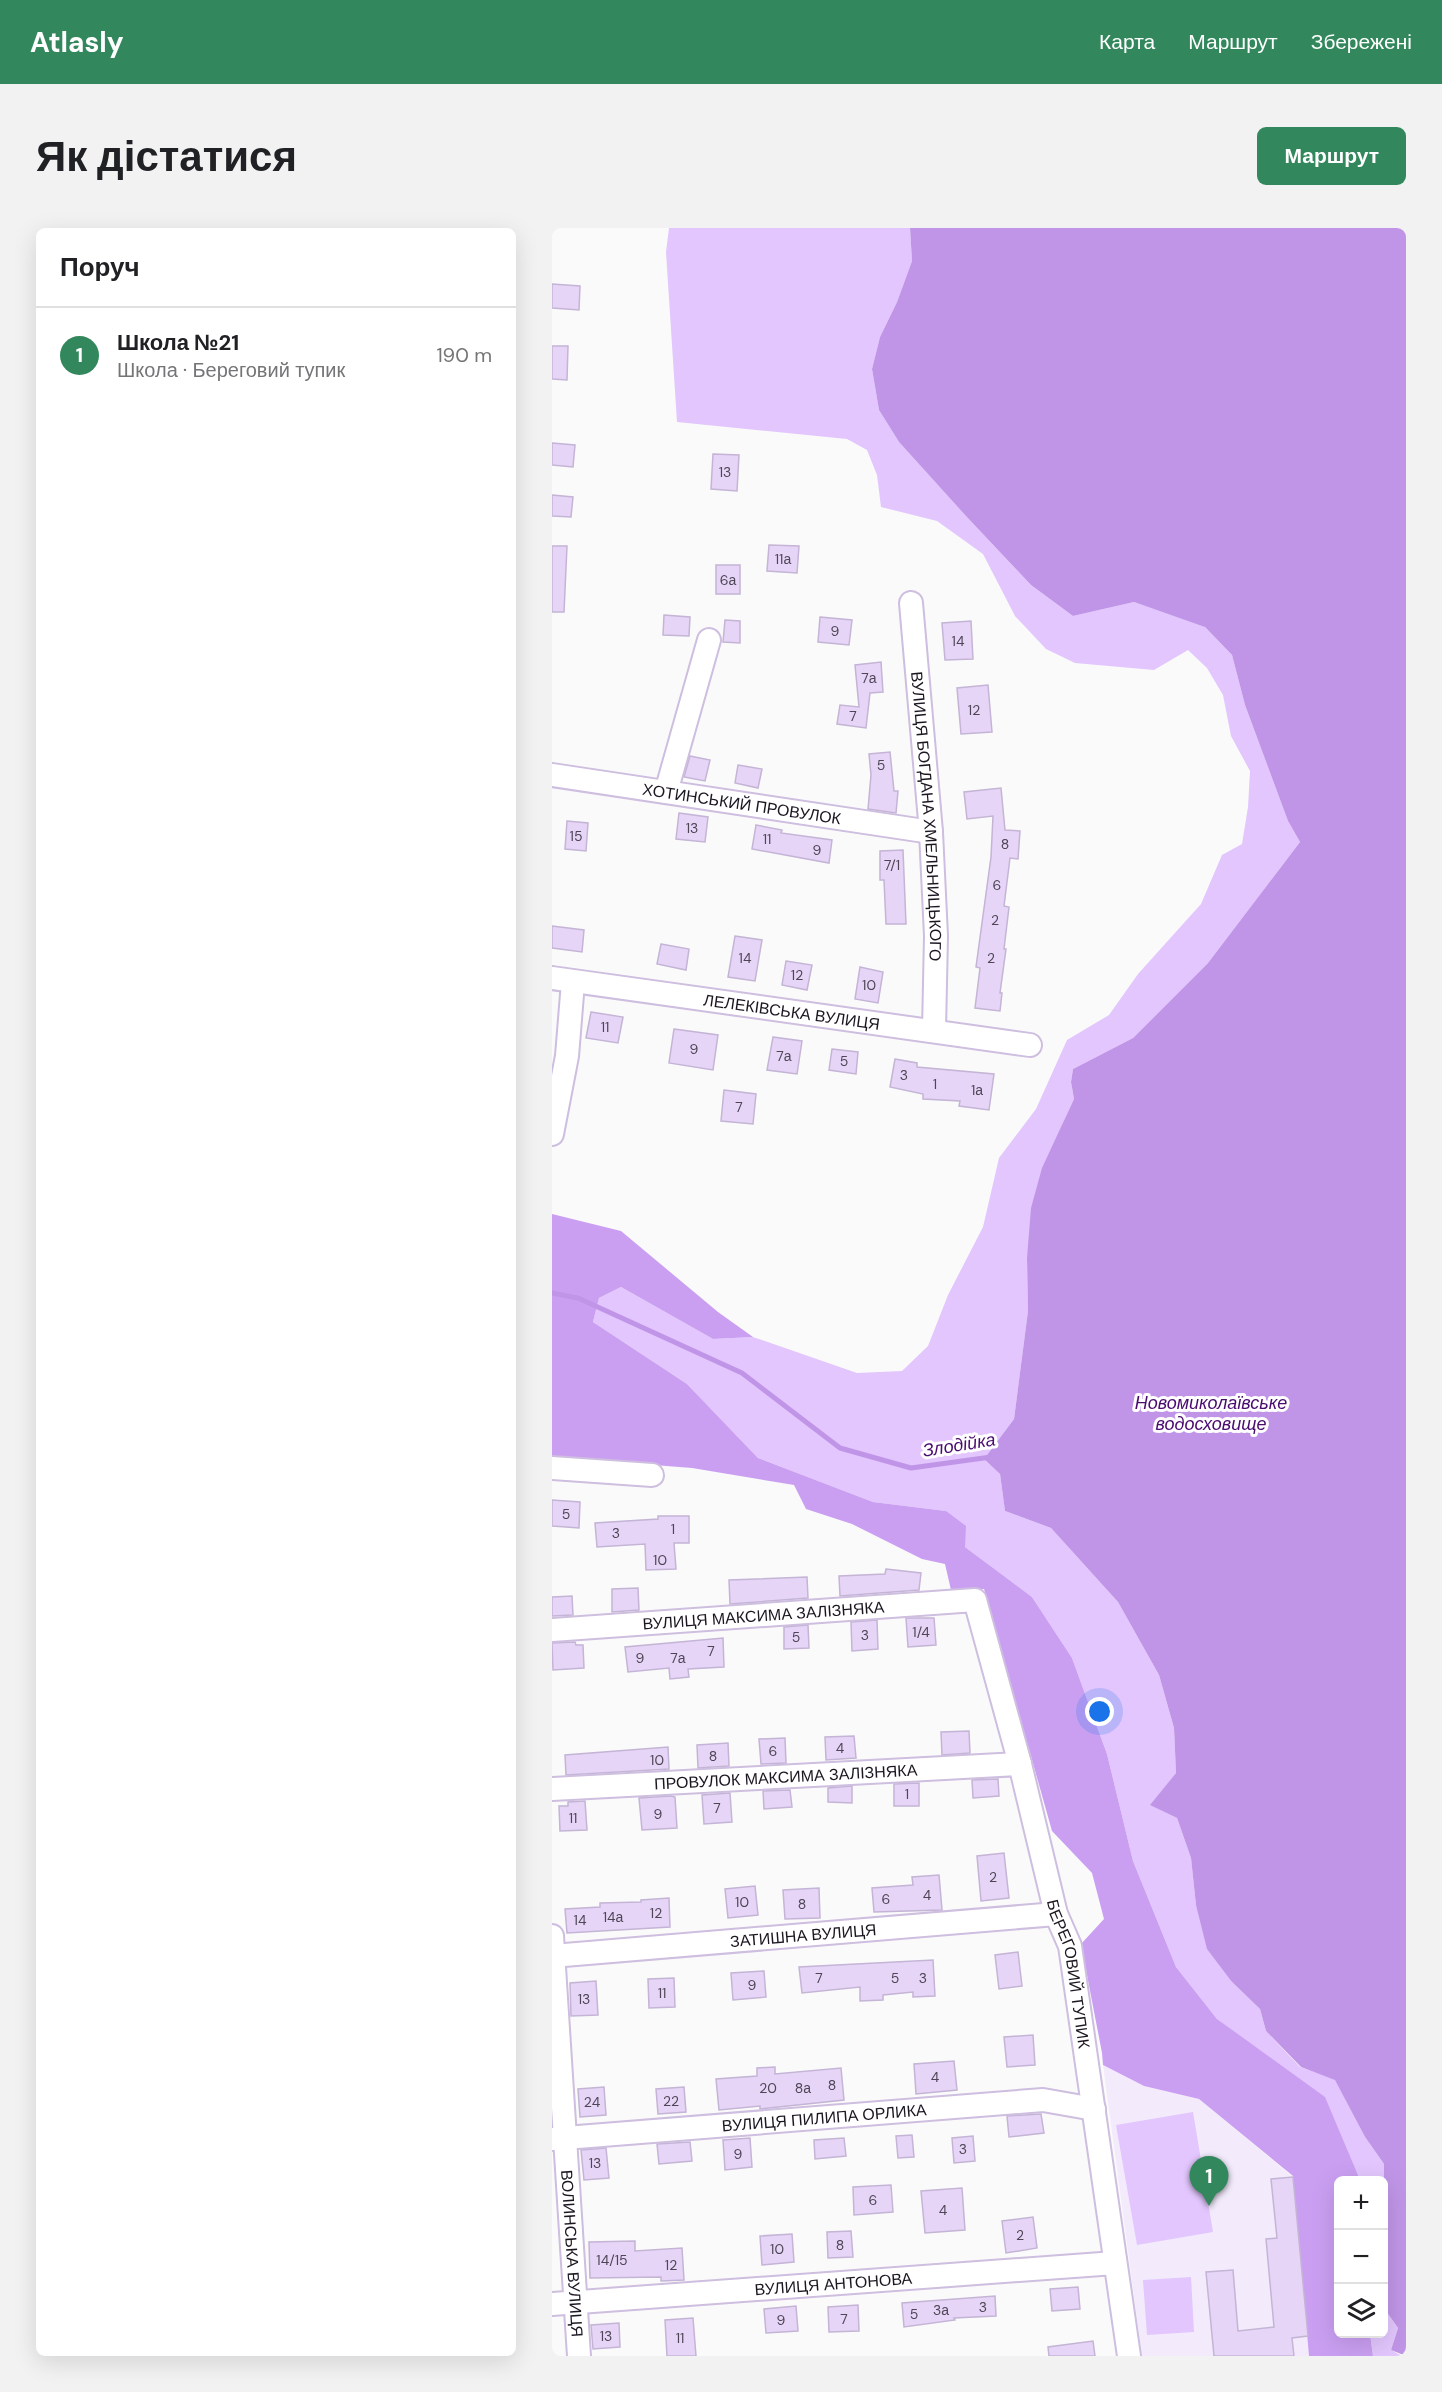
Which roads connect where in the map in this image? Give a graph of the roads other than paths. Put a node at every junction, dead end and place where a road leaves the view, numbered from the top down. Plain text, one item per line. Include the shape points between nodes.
1 (911, 603) dead end
2 (709, 640) dead end
3 (552, 775) edge
4 (666, 792) junction
5 (931, 831) junction
6 (562, 980) edge
7 (934, 1030) junction
8 (1030, 1045) dead end
9 (552, 1134) edge
10 (552, 1468) edge
11 (652, 1475) dead end
12 (975, 1600) joint
13 (552, 1630) edge
14 (1020, 1764) junction
15 (552, 1789) edge
16 (1056, 1914) junction
17 (552, 1949) edge
18 (1094, 2109) junction
19 (559, 2139) edge
20 (1115, 2262) junction
21 (563, 2303) edge
22 (579, 2356) edge
23 (1129, 2356) edge

1 - 5 street, ВУЛИЦЯ БОГДАНА ХМЕЛЬНИЦЬКОГО
2 - 4 street
3 - 4 street, ХОТИНСЬКИЙ ПРОВУЛОК
4 - 5 street, ХОТИНСЬКИЙ ПРОВУЛОК
5 - 7 street, ВУЛИЦЯ БОГДАНА ХМЕЛЬНИЦЬКОГО via 936,936
6 - 7 street, ЛЕЛЕКІВСЬКА ВУЛИЦЯ
6 - 9 street via 567,1056
7 - 8 street, ЛЕЛЕКІВСЬКА ВУЛИЦЯ
10 - 11 street
12 - 13 street, ВУЛИЦЯ МАКСИМА ЗАЛІЗНЯКА
12 - 14 street, БЕРЕГОВИЙ ТУПИК
14 - 15 street, ПРОВУЛОК МАКСИМА ЗАЛІЗНЯКА
14 - 16 street, БЕРЕГОВИЙ ТУПИК
16 - 17 street, ЗАТИШНА ВУЛИЦЯ
16 - 18 street, БЕРЕГОВИЙ ТУПИК via 1070,1946
17 - 19 street, ВОЛИНСЬКА ВУЛИЦЯ
18 - 19 street, ВУЛИЦЯ ПИЛИПА ОРЛИКА via 1043,2100
18 - 20 street, БЕРЕГОВИЙ ТУПИК
19 - 21 street, ВОЛИНСЬКА ВУЛИЦЯ
20 - 21 street, ВУЛИЦЯ АНТОНОВА
20 - 23 street, БЕРЕГОВИЙ ТУПИК
21 - 22 street, ВОЛИНСЬКА ВУЛИЦЯ

